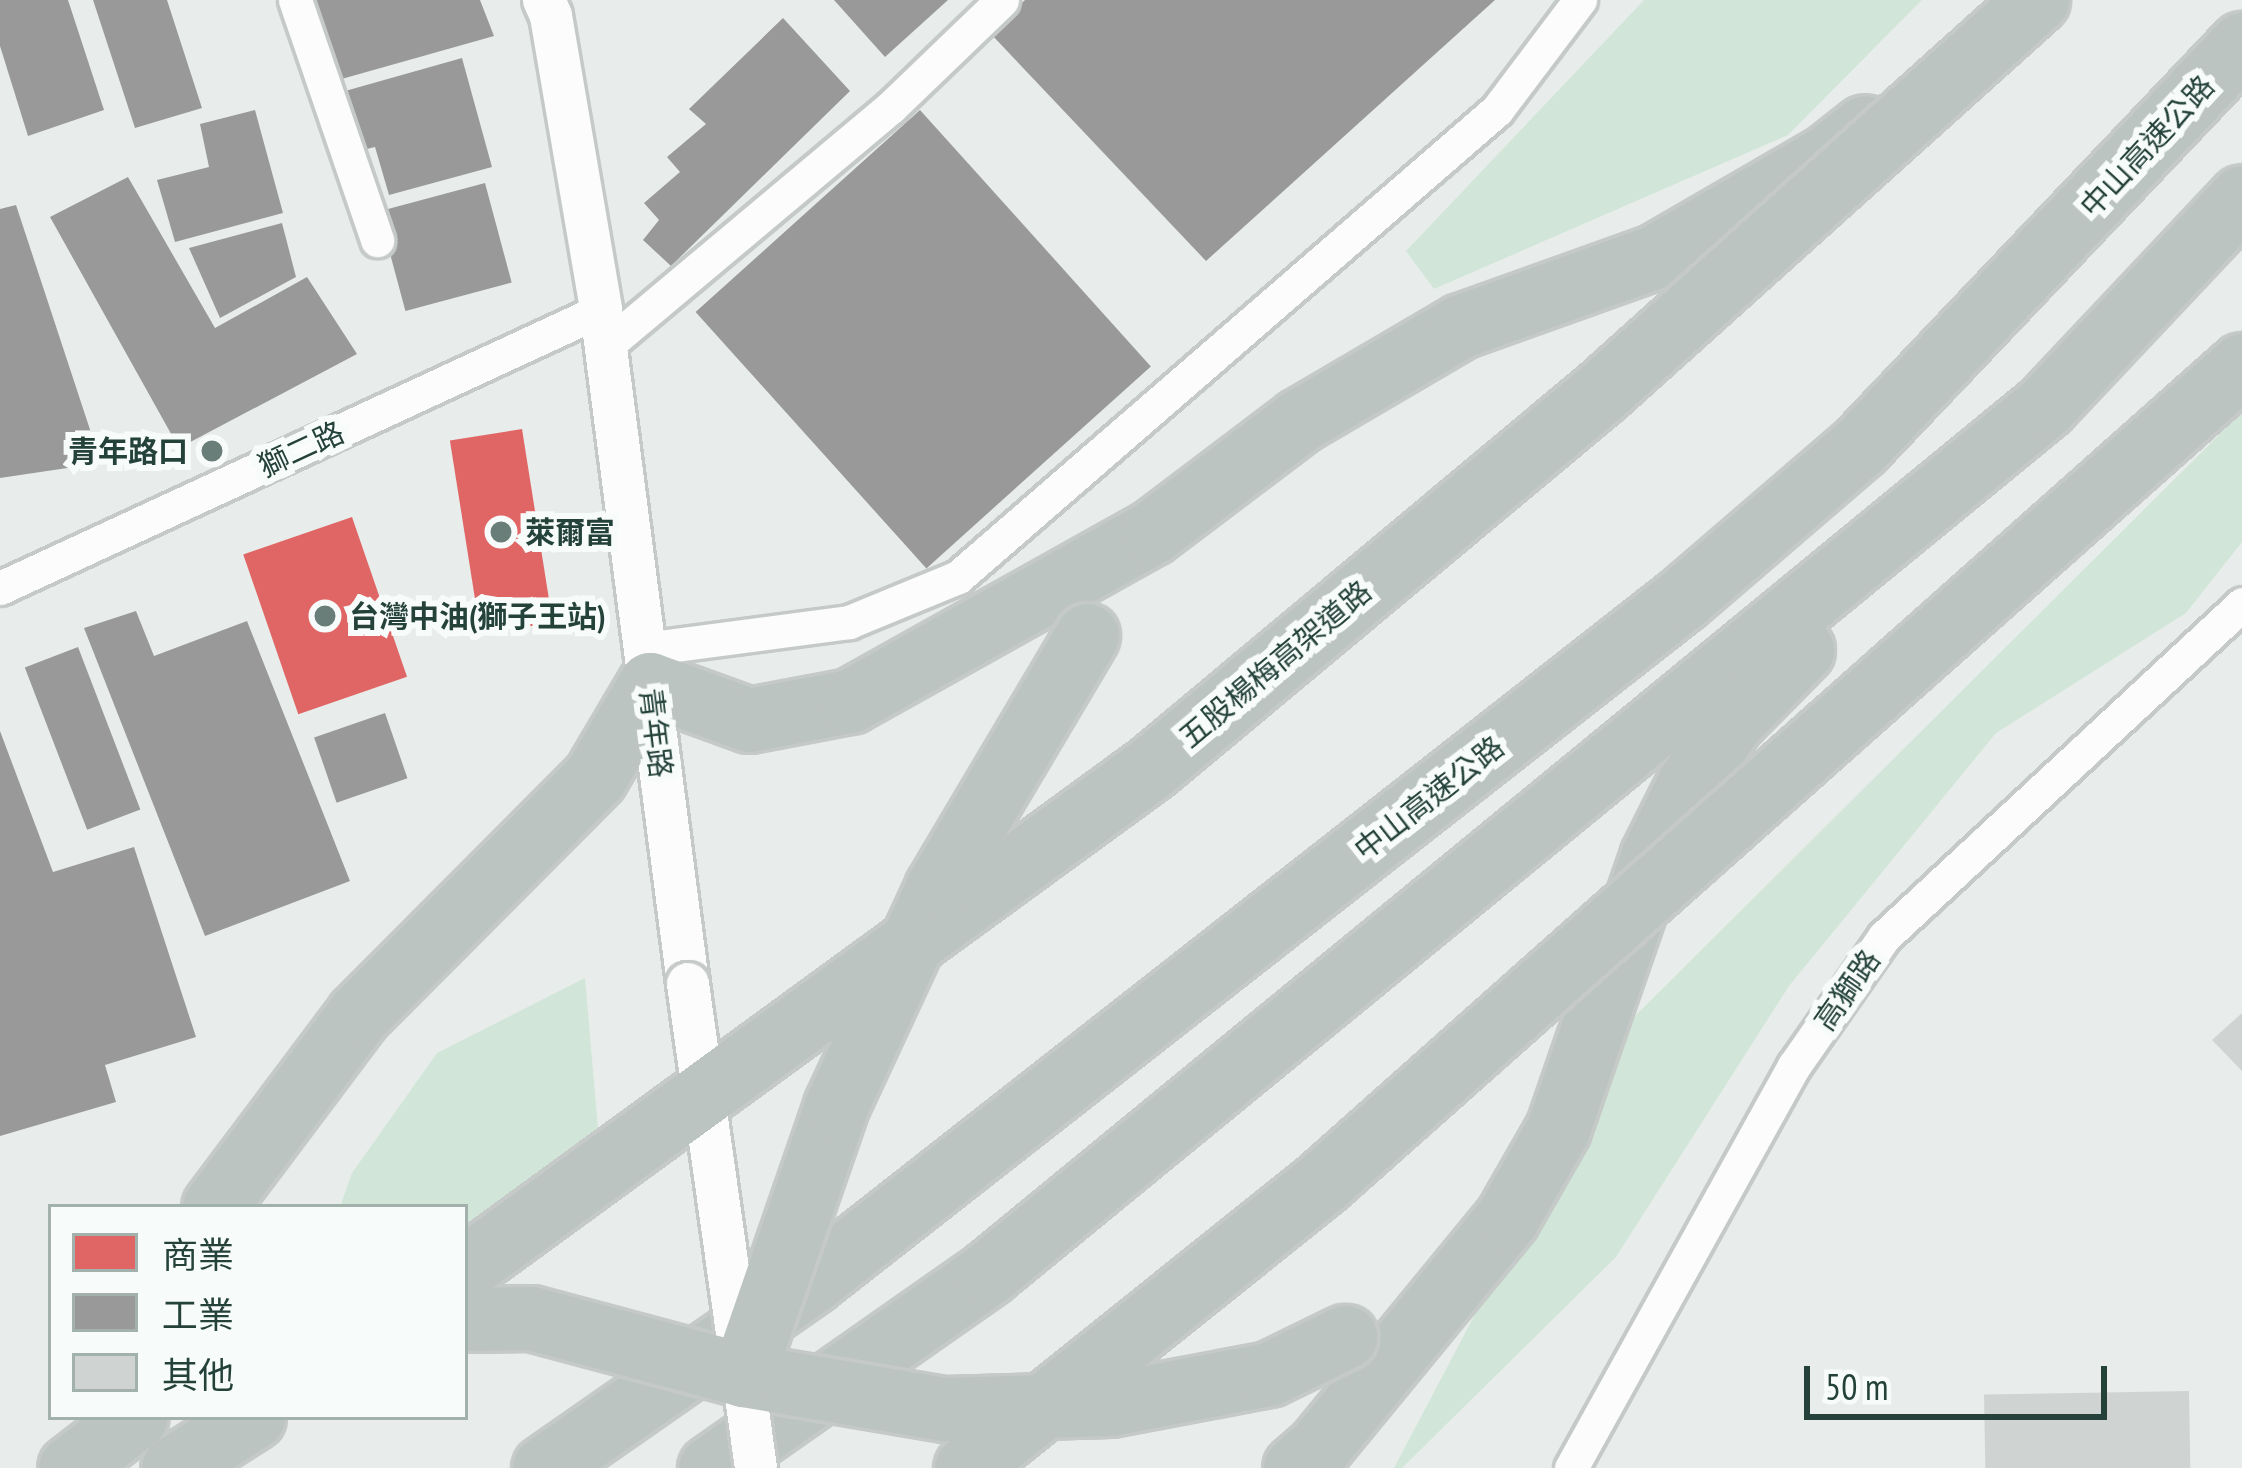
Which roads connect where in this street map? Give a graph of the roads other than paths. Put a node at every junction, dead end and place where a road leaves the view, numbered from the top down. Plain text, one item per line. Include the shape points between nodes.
1 (295, 0) edge
2 (544, 0) edge
3 (1002, 0) edge
4 (1580, 0) edge
5 (2027, 0) edge
6 (2037, 0) edge
7 (2242, 44) edge
8 (2242, 197) edge
9 (377, 240) dead end
10 (604, 328) junction
11 (2242, 365) edge
12 (2045, 406) junction
13 (1151, 533) junction
14 (0, 588) edge
15 (2242, 604) edge
16 (647, 666) junction
17 (216, 1204) edge
18 (468, 1266) edge
19 (1452, 1287) junction
20 (468, 1319) edge
21 (742, 1375) junction
22 (248, 1420) edge
23 (100, 1434) edge
24 (43, 1468) edge
25 (172, 1468) edge
26 (544, 1468) edge
27 (706, 1468) edge
28 (756, 1468) edge
29 (966, 1468) edge
30 (1295, 1468) edge
31 (1571, 1468) edge

1 - 9 street
2 - 10 street, 青年路
3 - 10 street, 獅二路 via 891,107
4 - 16 street via 1497,110 958,577 849,622
5 - 13 highway via 1827,157 1656,256 1461,326 1299,421
6 - 18 highway, 五股楊梅高架道路, bridge via 1600,393 1152,767
7 - 26 highway, 中山高速公路 via 1860,446 1681,600 813,1280
8 - 12 highway
10 - 14 street, 獅二路
10 - 16 street, 青年路
11 - 29 highway, bridge via 1325,1180
12 - 19 highway via 1732,722 1688,783 1652,857 1558,1129 1507,1218
12 - 27 highway via 988,1273
13 - 16 highway via 850,701 749,720
13 - 21 highway, bridge via 928,908 836,1106
15 - 31 street, 高獅路 via 1885,937 1793,1066
16 - 17 highway via 595,777 358,1015
16 - 21 street, 青年路, bridge
19 - 21 highway, bridge via 1269,1374 1110,1404 945,1408
19 - 30 highway
20 - 21 highway, bridge via 531,1318
21 - 27 highway
21 - 28 street, 青年路, bridge
22 - 25 highway
23 - 24 highway

